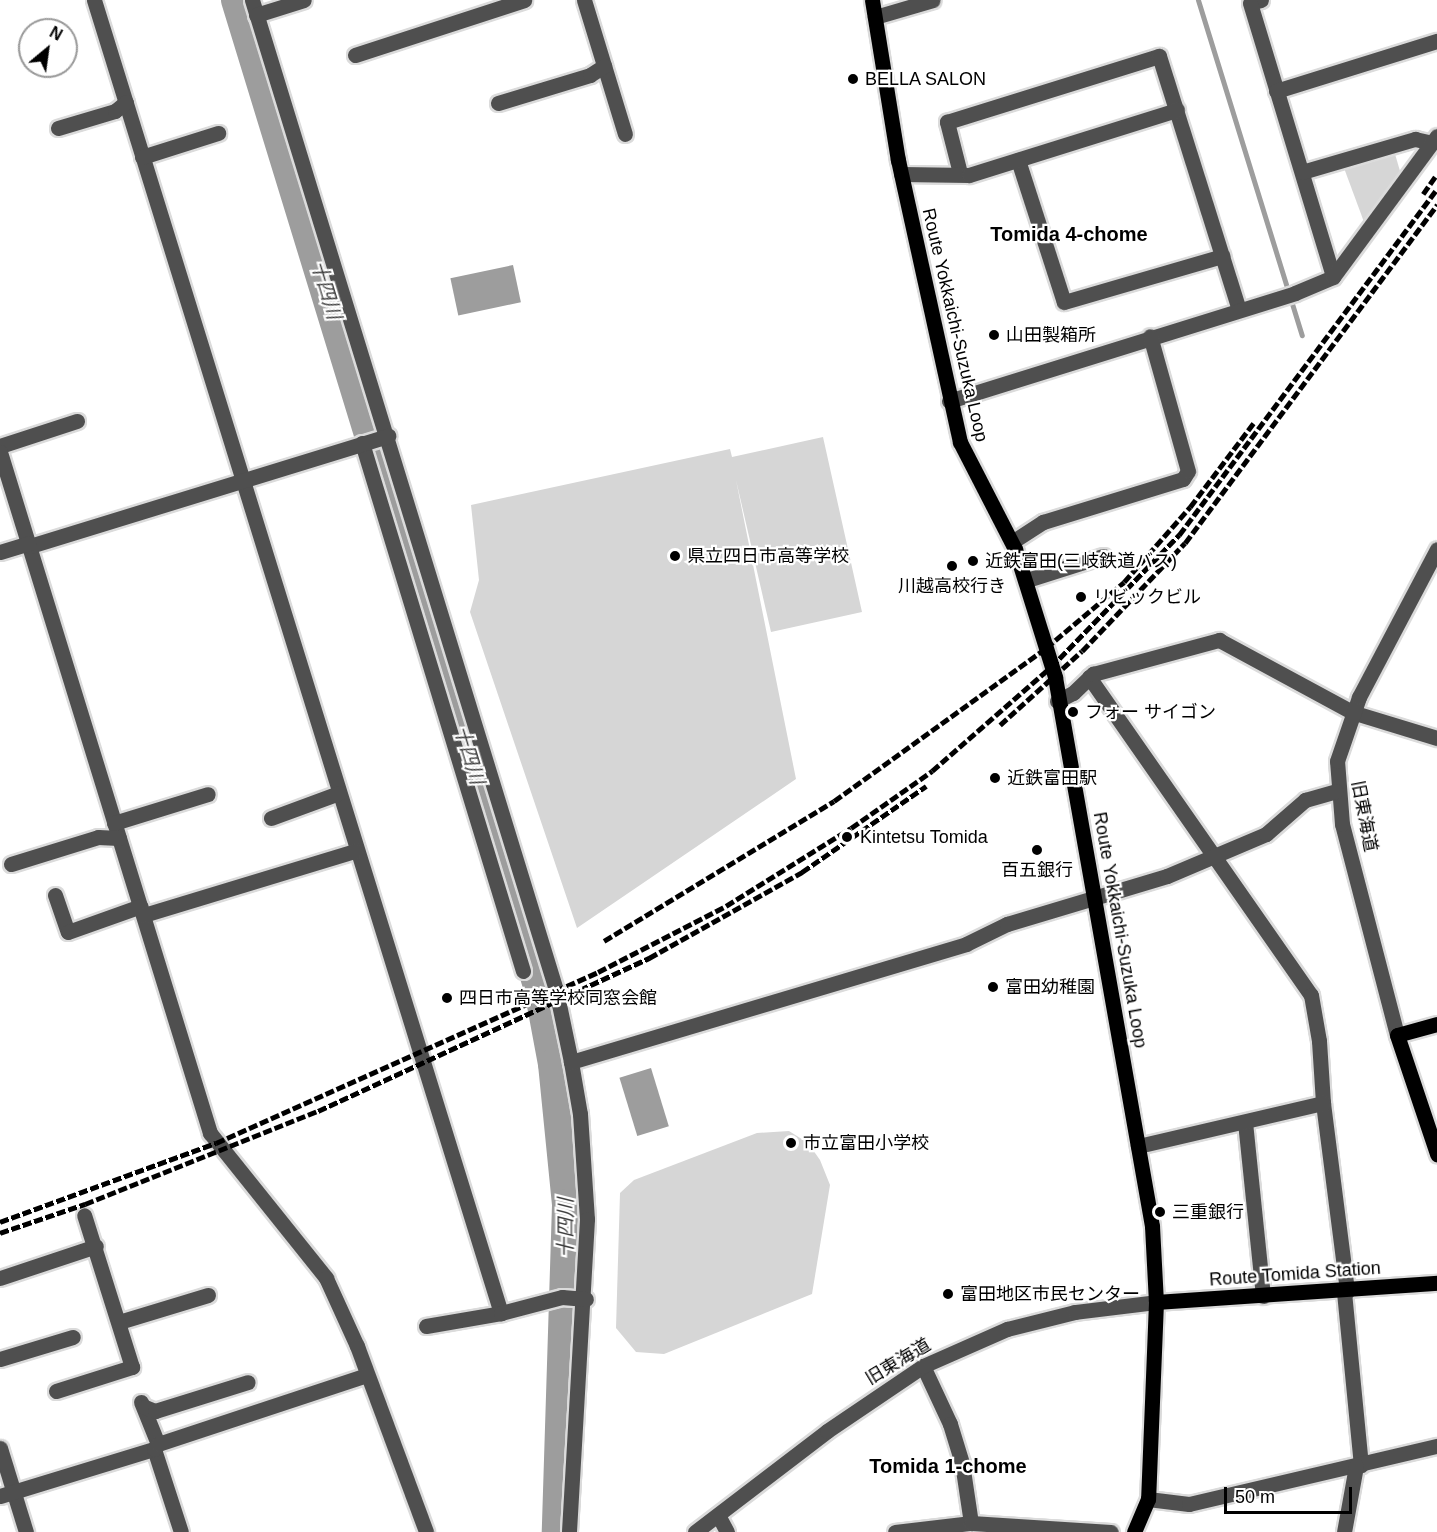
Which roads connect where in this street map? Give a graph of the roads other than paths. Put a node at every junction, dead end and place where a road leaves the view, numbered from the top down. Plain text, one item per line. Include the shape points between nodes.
1 (94, 0) edge
2 (304, 0) edge
3 (524, 0) edge
4 (584, 0) edge
5 (872, 0) edge
6 (933, 0) edge
7 (1261, 0) edge
8 (254, 7) edge
9 (875, 17) junction
10 (1437, 41) edge
11 (355, 55) dead end
12 (604, 66) junction
13 (1276, 91) junction
14 (126, 102) junction
15 (498, 103) dead end
16 (1177, 110) junction
17 (58, 128) dead end
18 (218, 132) dead end
19 (625, 134) dead end
20 (1434, 140) edge
21 (142, 157) junction
22 (1018, 160) junction
23 (1302, 172) junction
24 (960, 173) junction
25 (901, 174) junction
26 (1222, 256) junction
27 (1334, 277) junction
28 (1239, 309) junction
29 (1150, 336) junction
30 (949, 401) junction
31 (77, 422) dead end
32 (385, 436) junction
33 (364, 443) junction
34 (0, 446) edge
35 (0, 452) edge
36 (243, 479) junction
37 (1012, 542) junction
38 (30, 545) junction
39 (1437, 549) edge
40 (0, 552) edge
41 (1103, 556) dead end
42 (1027, 580) junction
43 (1089, 677) junction
44 (1057, 701) junction
45 (1353, 712) junction
46 (1437, 738) edge
47 (1336, 791) junction
48 (339, 793) junction
49 (208, 794) dead end
50 (271, 818) dead end
51 (114, 823) junction
52 (119, 838) junction
53 (356, 851) junction
54 (1214, 856) junction
55 (11, 864) dead end
56 (55, 895) dead end
57 (1095, 899) junction
58 (143, 910) junction
59 (523, 971) dead end
60 (1437, 1024) edge
61 (1398, 1035) junction
62 (571, 1062) junction
63 (1323, 1103) junction
64 (1245, 1122) junction
65 (1138, 1146) junction
66 (1437, 1154) edge
67 (84, 1215) dead end
68 (96, 1246) junction
69 (0, 1278) edge
70 (1437, 1283) edge
71 (1346, 1291) junction
72 (208, 1295) dead end
73 (1263, 1296) junction
74 (582, 1299) junction
75 (1156, 1302) junction
76 (501, 1313) junction
77 (118, 1322) junction
78 (426, 1326) dead end
79 (73, 1337) dead end
80 (0, 1359) edge
81 (923, 1366) junction
82 (367, 1375) junction
83 (248, 1382) dead end
84 (56, 1391) dead end
85 (156, 1446) junction
86 (1437, 1446) edge
87 (0, 1451) edge
88 (1358, 1466) junction
89 (7, 1494) edge
90 (1148, 1499) junction
91 (718, 1515) junction
92 (969, 1526) edge
93 (26, 1532) edge
94 (181, 1532) edge
95 (426, 1532) edge
96 (569, 1532) edge
97 (695, 1532) edge
98 (727, 1532) edge
99 (895, 1532) edge
100 (1111, 1532) edge
101 (1134, 1532) edge
102 (1344, 1532) edge

1 - 14 street
2 - 8 street
3 - 11 street
4 - 12 street
5 - 9 main road, Route Yokkaichi-Suzuka Loop
6 - 9 street
7 - 13 street via 1250,3
8 - 32 street
9 - 25 main road, Route Yokkaichi-Suzuka Loop
10 - 13 street
12 - 15 street via 591,75
12 - 19 street
13 - 23 street
14 - 17 street via 115,111
14 - 21 street
16 - 22 street
16 - 24 street via 1159,56 947,122
16 - 26 street
18 - 21 street
20 - 23 street via 1415,139
20 - 27 street
21 - 36 street
22 - 24 street via 969,175
22 - 26 street via 1064,302
23 - 27 street
24 - 25 street
25 - 30 main road, Route Yokkaichi-Suzuka Loop
26 - 28 street
27 - 28 street
28 - 29 street
29 - 30 street
29 - 37 street via 1188,471 1184,479 1042,522
30 - 37 main road, Route Yokkaichi-Suzuka Loop via 963,450
31 - 34 street
32 - 33 street
32 - 62 street via 556,990
33 - 36 street
33 - 59 street
35 - 38 street
36 - 38 street
36 - 48 street
37 - 42 main road, Route Yokkaichi-Suzuka Loop
38 - 40 street
38 - 51 street
39 - 45 street, 旧東海道
41 - 42 street
42 - 44 main road, Route Yokkaichi-Suzuka Loop via 1055,677
43 - 44 street
43 - 45 street via 1219,640
43 - 54 street
44 - 57 main road, Route Yokkaichi-Suzuka Loop
45 - 46 street
45 - 47 street, 旧東海道 via 1337,761
47 - 54 street via 1305,800 1266,834
47 - 61 street, 旧東海道
48 - 50 street
48 - 53 street
49 - 51 street
51 - 52 street
52 - 55 street via 98,837
52 - 58 street
53 - 58 street
53 - 76 street
54 - 57 street
54 - 63 street via 1311,995
56 - 58 street via 68,932
57 - 62 street via 1007,924 966,944
57 - 65 main road, Route Yokkaichi-Suzuka Loop
58 - 82 street via 210,1133 326,1278
60 - 61 main road
61 - 66 main road
62 - 74 street via 586,1190
63 - 64 street
63 - 71 street
64 - 65 street
64 - 73 street
65 - 75 main road, Route Yokkaichi-Suzuka Loop via 1152,1226
67 - 68 street
68 - 69 street
68 - 77 street
70 - 71 main road, Route Tomida Station
71 - 73 main road, Route Tomida Station
71 - 88 street
72 - 77 street
73 - 75 main road, Route Tomida Station
74 - 76 street via 562,1297
74 - 96 street
75 - 81 street, 旧東海道 via 1075,1312 1007,1329
75 - 90 main road, Route Yokkaichi-Suzuka Loop
76 - 78 street
77 - 84 street via 132,1367
79 - 80 street
81 - 91 street, 旧東海道 via 827,1431
81 - 92 street via 953,1434
82 - 85 street
82 - 95 street
83 - 85 street via 155,1411 143,1404
85 - 89 street
85 - 94 street
86 - 88 street
87 - 89 street
88 - 90 street via 1189,1504
88 - 102 street
89 - 93 street
90 - 101 main road, Route Yokkaichi-Suzuka Loop
91 - 97 street, 旧東海道
91 - 98 street
92 - 99 street
92 - 100 street

